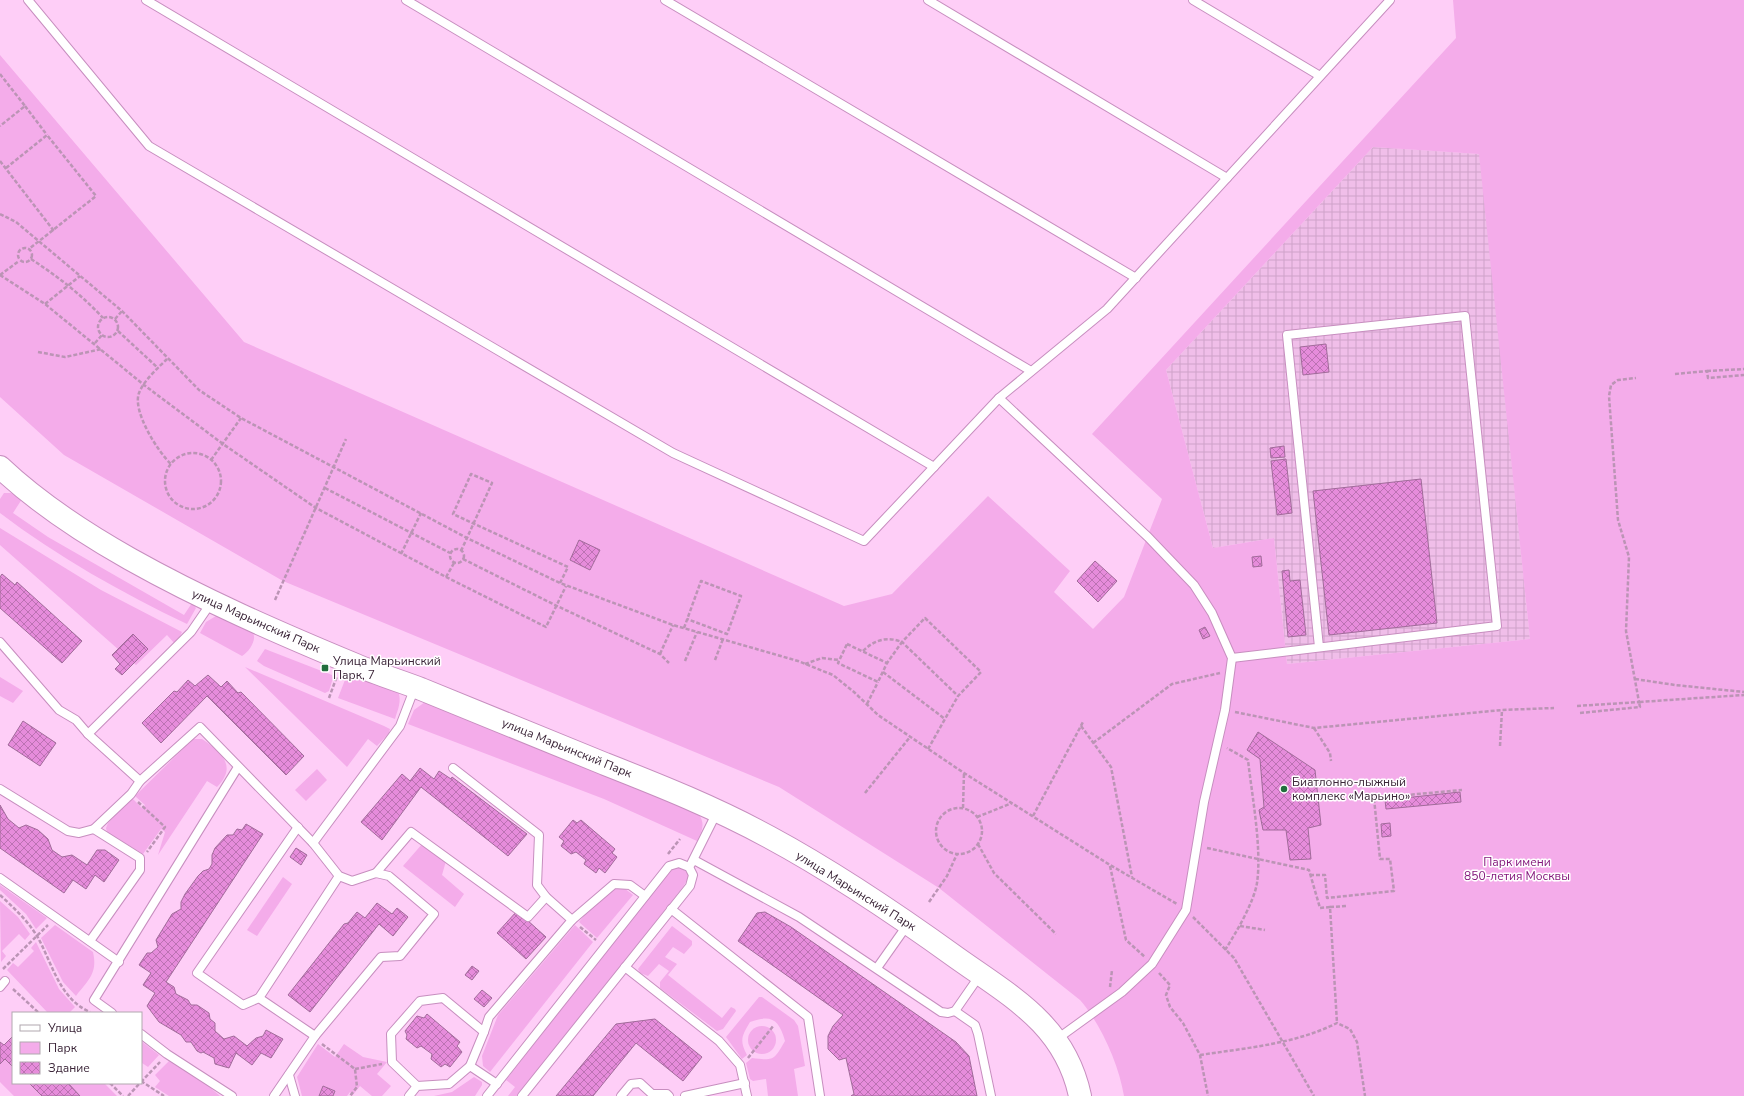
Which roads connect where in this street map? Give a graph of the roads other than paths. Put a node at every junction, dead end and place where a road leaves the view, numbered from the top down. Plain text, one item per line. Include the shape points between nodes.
1 (28, 0) edge
2 (146, 0) edge
3 (406, 0) edge
4 (665, 0) edge
5 (928, 0) edge
6 (1193, 0) edge
7 (1390, 0) edge
8 (1320, 76) junction
9 (1227, 178) junction
10 (1136, 278) junction
11 (1031, 371) junction
12 (999, 398) junction
13 (934, 467) junction
14 (4, 474) edge
15 (211, 603) junction
16 (0, 642) edge
17 (1319, 647) junction
18 (1232, 658) junction
19 (415, 687) junction
20 (88, 734) junction
21 (238, 767) junction
22 (453, 768) dead end
23 (140, 781) junction
24 (0, 788) edge
25 (718, 811) junction
26 (298, 827) junction
27 (94, 829) junction
28 (313, 843) junction
29 (691, 863) junction
30 (376, 873) junction
31 (339, 876) junction
32 (0, 878) edge
33 (645, 896) junction
34 (546, 898) junction
35 (672, 909) junction
36 (572, 920) junction
37 (908, 923) junction
38 (90, 941) junction
39 (119, 962) junction
40 (625, 966) junction
41 (877, 968) junction
42 (980, 975) junction
43 (259, 998) junction
44 (955, 1011) junction
45 (111, 1012) edge
46 (484, 1032) junction
47 (142, 1035) edge
48 (314, 1037) junction
49 (1057, 1039) junction
50 (470, 1066) junction
51 (289, 1075) junction
52 (497, 1084) junction
53 (745, 1084) junction
54 (417, 1086) junction
55 (232, 1096) edge
56 (274, 1096) edge
57 (295, 1096) edge
58 (409, 1096) edge
59 (487, 1096) edge
60 (522, 1096) edge
61 (621, 1096) edge
62 (669, 1096) edge
63 (685, 1096) edge
64 (747, 1096) edge
65 (820, 1096) edge
66 (991, 1096) edge
67 (1080, 1096) edge

1 - 13 lane via 150,146 673,453 864,541
2 - 13 lane
3 - 11 lane
4 - 10 lane
5 - 9 lane
6 - 8 lane
7 - 8 lane
8 - 9 lane
9 - 10 lane
10 - 11 lane via 1108,309
11 - 12 lane
12 - 13 lane
12 - 18 lane via 1148,537 1194,585 1212,612
14 - 15 main road, улица Марьинский Парк via 89,536
15 - 19 main road, улица Марьинский Парк via 358,666
15 - 20 lane via 191,632
16 - 20 lane via 59,710 76,720
17 - 17 lane via 1497,626 1465,316 1287,335
17 - 18 lane
18 - 49 lane via 1225,710 1204,802 1186,910 1152,964 1122,992
19 - 25 main road, улица Марьинский Парк
19 - 28 lane via 400,726
20 - 23 lane
21 - 23 lane via 200,727
21 - 26 lane
21 - 39 lane
22 - 34 lane via 539,835 537,885
23 - 27 lane via 131,794
24 - 27 lane via 68,831
25 - 29 lane
25 - 37 main road, улица Марьинский Парк via 815,864
26 - 28 lane
26 - 43 lane via 197,973 243,1005
27 - 38 lane via 140,858 140,870
28 - 31 lane
29 - 33 lane via 669,866
29 - 35 lane via 693,875 690,886
29 - 41 lane via 799,917
30 - 31 lane via 352,881
30 - 34 lane via 411,832 528,917
30 - 48 lane via 388,876 434,914 400,956 381,957
31 - 43 lane
32 - 38 lane
33 - 36 lane via 630,885 614,884
33 - 52 lane
34 - 36 lane
35 - 40 lane
35 - 65 lane via 808,1018
36 - 46 lane via 490,1017
37 - 41 lane
37 - 42 main road, улица Марьинский Парк
38 - 39 lane
39 - 45 lane via 94,1000
40 - 53 lane via 719,1041 740,1065
40 - 60 lane
41 - 44 lane via 941,1012
42 - 44 lane
42 - 49 main road, улица Марьинский Парк via 1024,1007
43 - 48 lane
44 - 66 lane via 975,1025
46 - 50 lane
46 - 54 lane via 443,998 420,1001 391,1034 392,1062
47 - 55 lane
48 - 51 lane
49 - 67 main road, улица Марьинский Парк via 1074,1070
50 - 52 lane
50 - 54 lane via 449,1084
51 - 56 lane
51 - 57 lane
52 - 59 lane
53 - 63 lane
53 - 64 lane
54 - 58 lane
61 - 62 lane via 631,1084 640,1083 652,1094

